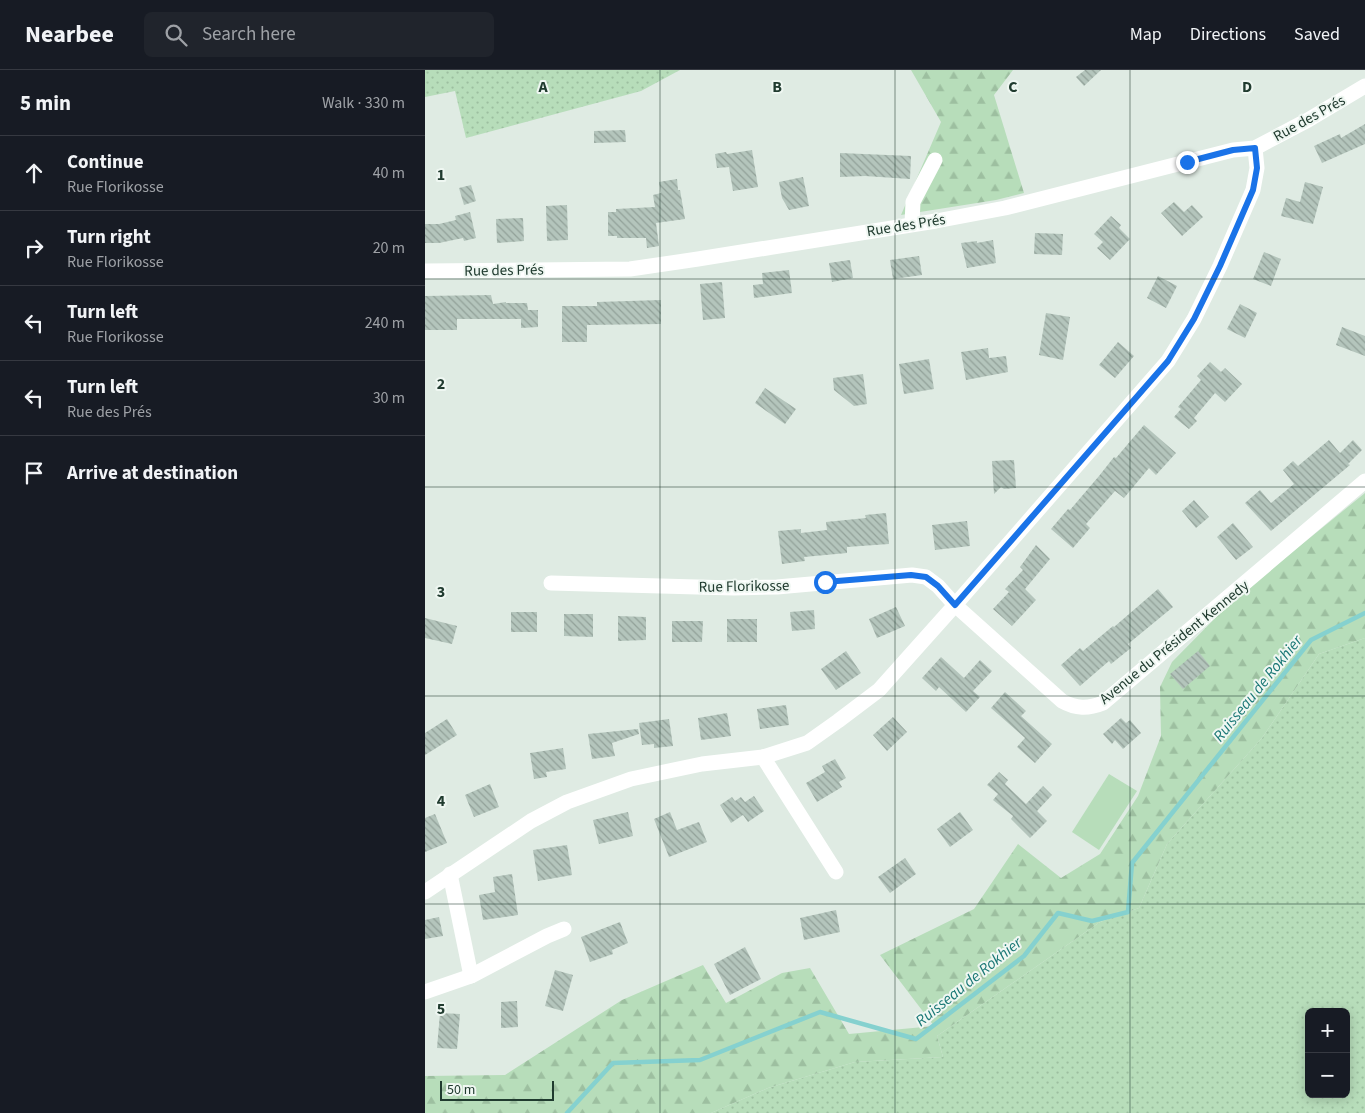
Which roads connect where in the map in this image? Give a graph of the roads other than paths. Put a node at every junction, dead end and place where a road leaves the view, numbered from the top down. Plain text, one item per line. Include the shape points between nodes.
1 (1365, 86) edge
2 (1255, 148) junction
3 (935, 160) dead end
4 (912, 224) junction
5 (425, 271) edge
6 (1365, 481) edge
7 (551, 583) dead end
8 (955, 605) junction
9 (763, 757) junction
10 (836, 872) dead end
11 (450, 874) junction
12 (425, 892) edge
13 (564, 929) dead end
14 (471, 976) junction
15 (425, 992) edge

1 - 2 street, Rue des Prés
2 - 4 street, Rue des Prés via 1233,150 1005,208
2 - 8 street via 1257,168 1253,190 1194,319 1168,361
3 - 4 street via 913,202
4 - 5 street, Rue des Prés via 630,269
6 - 8 street, Avenue du Président Kennedy via 1103,703 1093,707 1081,708 1062,701
7 - 8 street, Rue Florikosse via 777,587 911,575 926,577
8 - 9 street via 879,690 807,742
9 - 10 street
9 - 11 street via 702,764 631,779 567,802 531,821
11 - 12 street
11 - 14 street
13 - 14 street
14 - 15 street

